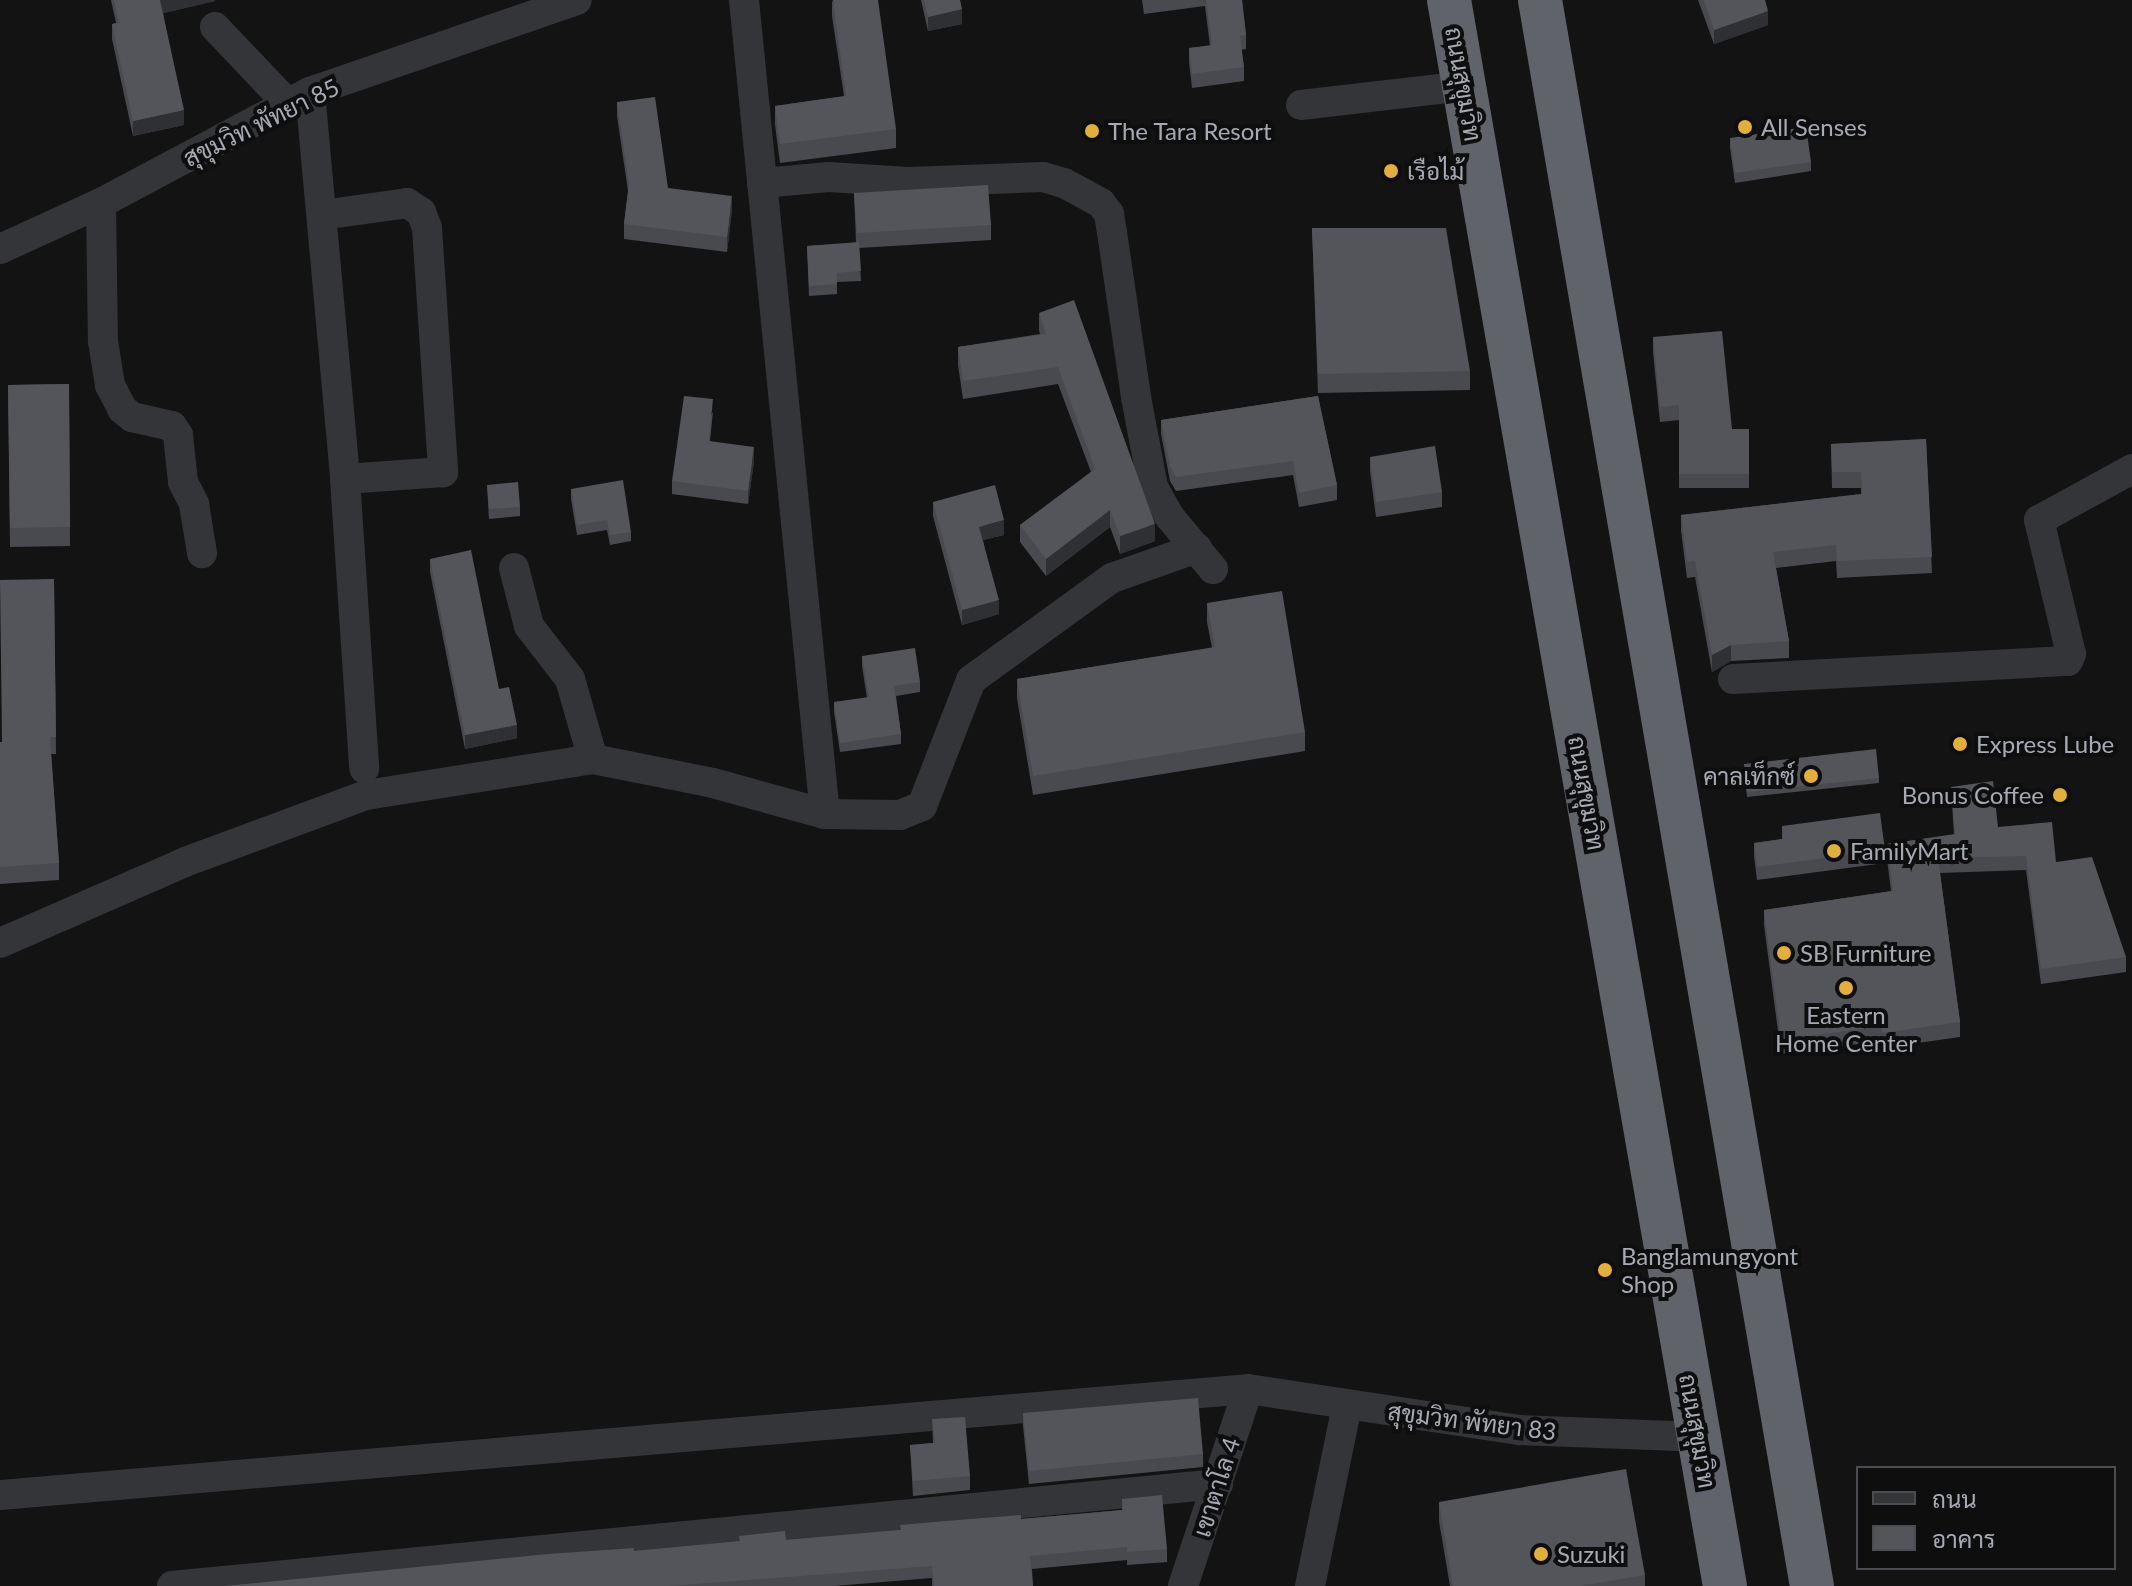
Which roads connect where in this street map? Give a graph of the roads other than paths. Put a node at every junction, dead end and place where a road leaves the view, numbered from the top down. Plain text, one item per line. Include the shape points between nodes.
1 (577, 0) edge
2 (744, 0) edge
3 (1449, 0) edge
4 (1540, 0) edge
5 (215, 27) dead end
6 (1464, 86) junction
7 (299, 98) junction
8 (1301, 105) dead end
9 (762, 183) junction
10 (101, 203) junction
11 (322, 215) junction
12 (0, 249) edge
13 (2132, 469) edge
14 (345, 479) junction
15 (202, 553) dead end
16 (514, 568) dead end
17 (1733, 679) dead end
18 (593, 759) junction
19 (364, 768) dead end
20 (825, 814) junction
21 (0, 943) edge
22 (1248, 1389) junction
23 (1347, 1406) junction
24 (1699, 1437) junction
25 (1218, 1484) junction
26 (0, 1495) edge
27 (172, 1586) edge
28 (1183, 1586) edge
29 (1310, 1586) edge
30 (1725, 1586) edge
31 (1812, 1586) edge

1 - 7 street, สุขุมวิท พัทยา 85
2 - 9 street
3 - 6 highway, ถนนสุขุมวิท
4 - 31 highway
5 - 7 street
6 - 8 street
6 - 24 highway, ถนนสุขุมวิท
7 - 10 street, สุขุมวิท พัทยา 85
7 - 11 street
9 - 20 street
9 - 20 street via 829,177 908,182 1043,177 1101,203 1109,214 1153,487 1169,516 1205,558 1112,578 971,680 922,806 900,815
10 - 12 street, สุขุมวิท พัทยา 85
10 - 15 street via 103,341 110,385 132,417 172,426 178,435 183,482 194,504
11 - 14 street
11 - 14 street via 407,203 421,212 427,228 443,472
13 - 17 street via 2039,520 2071,654 2068,661
14 - 19 street
16 - 18 street via 529,626 570,679
18 - 20 street via 713,783
18 - 21 street via 366,795 185,862
22 - 23 street, สุขุมวิท พัทยา 83
22 - 25 street, เขาตาโล 4
22 - 26 street, สุขุมวิท พัทยา 83
23 - 24 street, สุขุมวิท พัทยา 83 via 1520,1430
23 - 29 street
24 - 30 highway, ถนนสุขุมวิท
25 - 27 street
25 - 28 street, เขาตาโล 4

